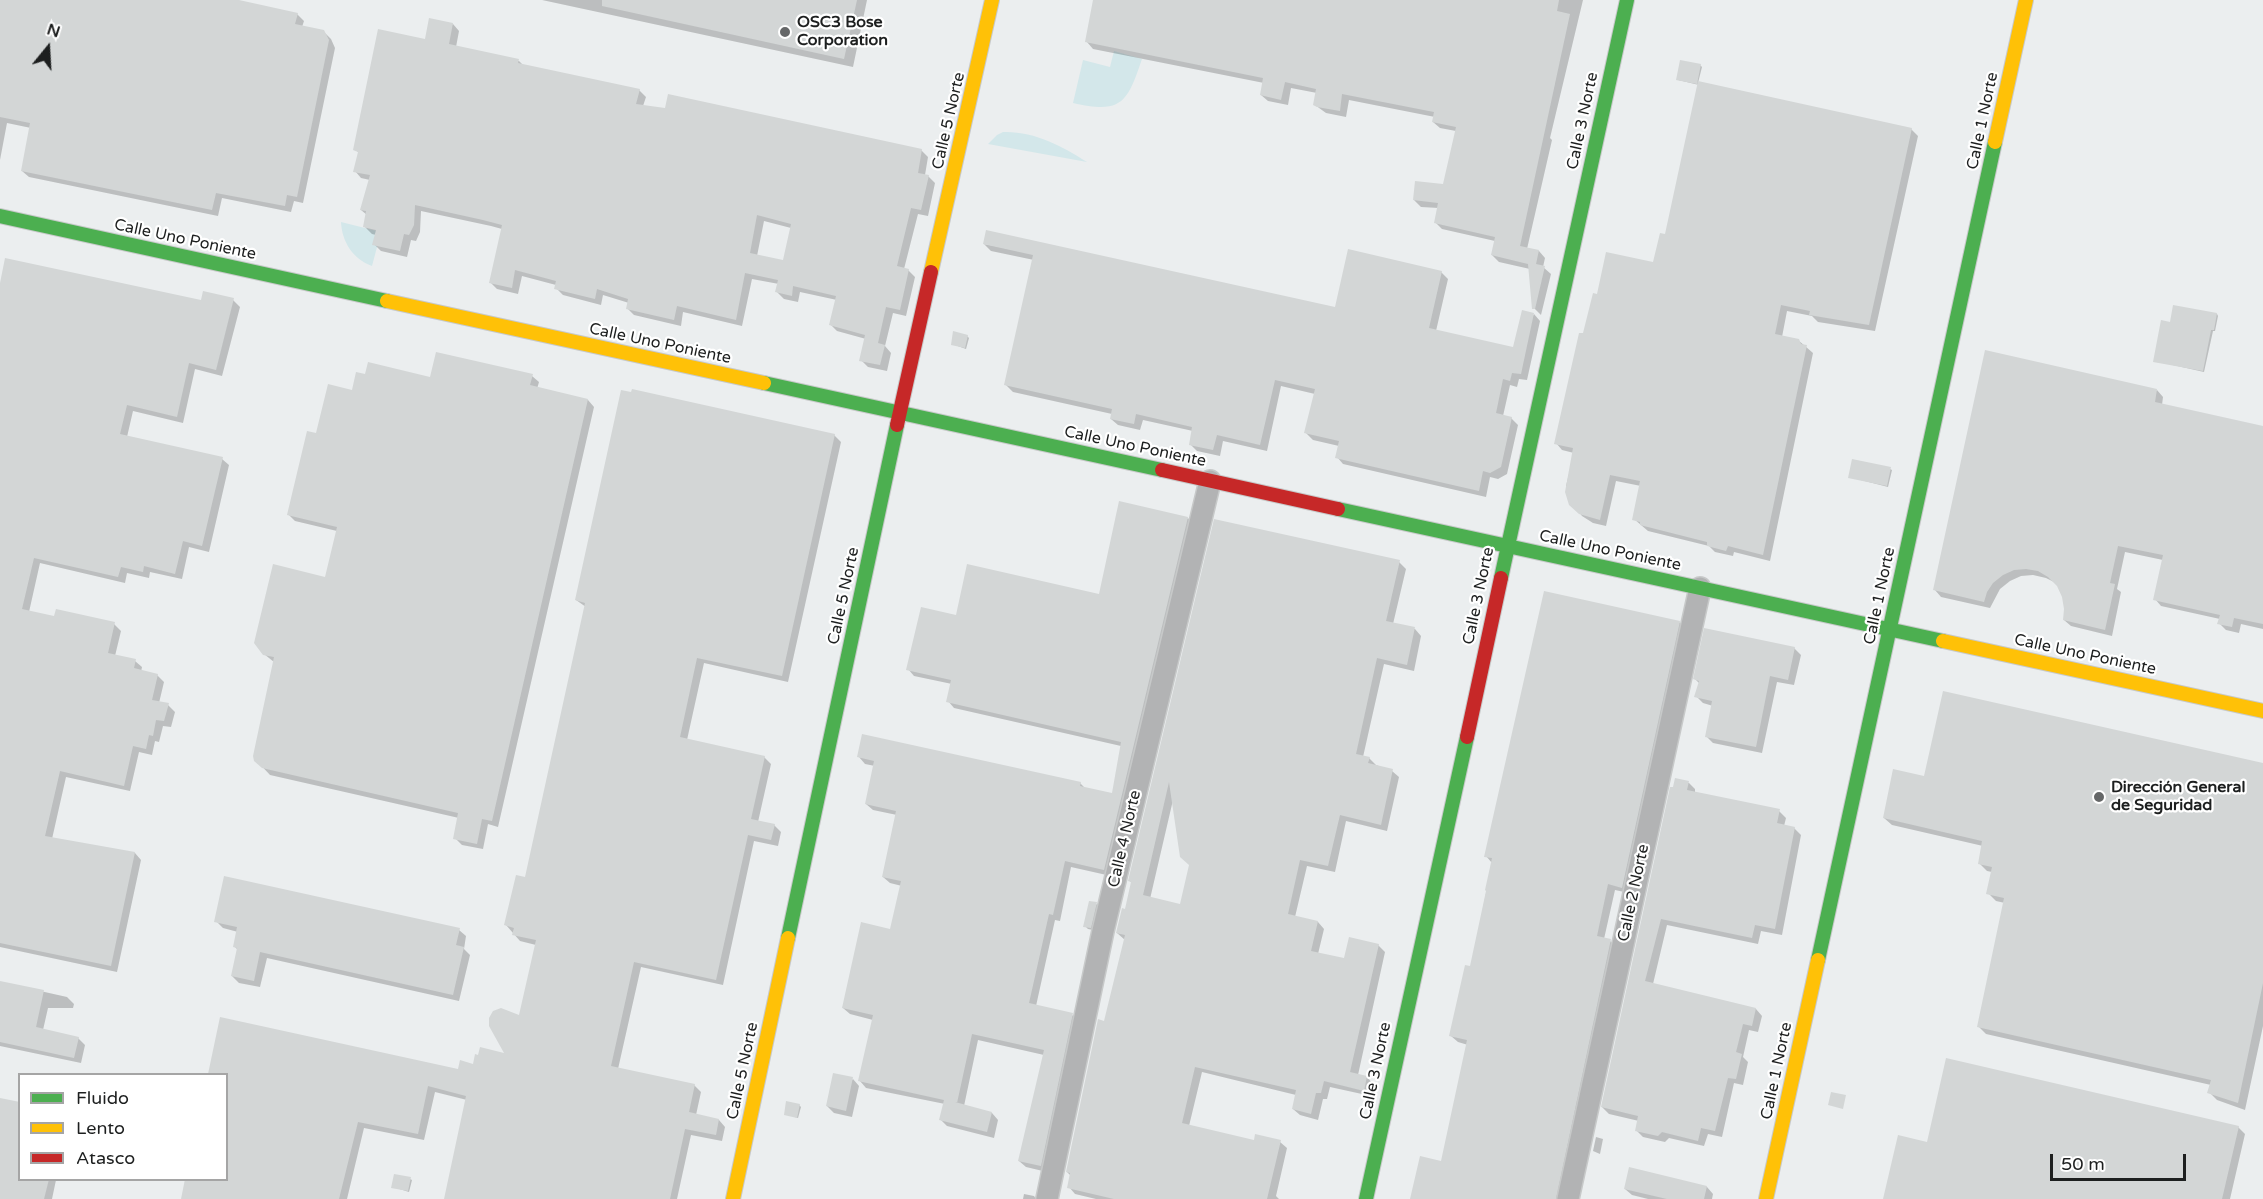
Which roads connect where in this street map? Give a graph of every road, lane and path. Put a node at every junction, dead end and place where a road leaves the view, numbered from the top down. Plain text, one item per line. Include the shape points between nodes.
1 (992, 0) edge
2 (1627, 0) edge
3 (2026, 0) edge
4 (0, 216) edge
5 (900, 413) junction
6 (1210, 481) junction
7 (1507, 545) junction
8 (1700, 588) junction
9 (1890, 629) junction
10 (2263, 711) edge
11 (733, 1199) edge
12 (1047, 1199) edge
13 (1366, 1199) edge
14 (1568, 1199) edge
15 (1766, 1199) edge

1 - 5 street, Calle 5 Norte
2 - 7 street, Calle 3 Norte
3 - 9 street, Calle 1 Norte
4 - 5 street, Calle Uno Poniente
5 - 6 street, Calle Uno Poniente
5 - 11 street, Calle 5 Norte
6 - 7 street, Calle Uno Poniente
6 - 12 street, Calle 4 Norte via 1103,931
7 - 8 street, Calle Uno Poniente
7 - 13 street, Calle 3 Norte
8 - 9 street, Calle Uno Poniente
8 - 14 street, Calle 2 Norte
9 - 10 street, Calle Uno Poniente
9 - 15 street, Calle 1 Norte

